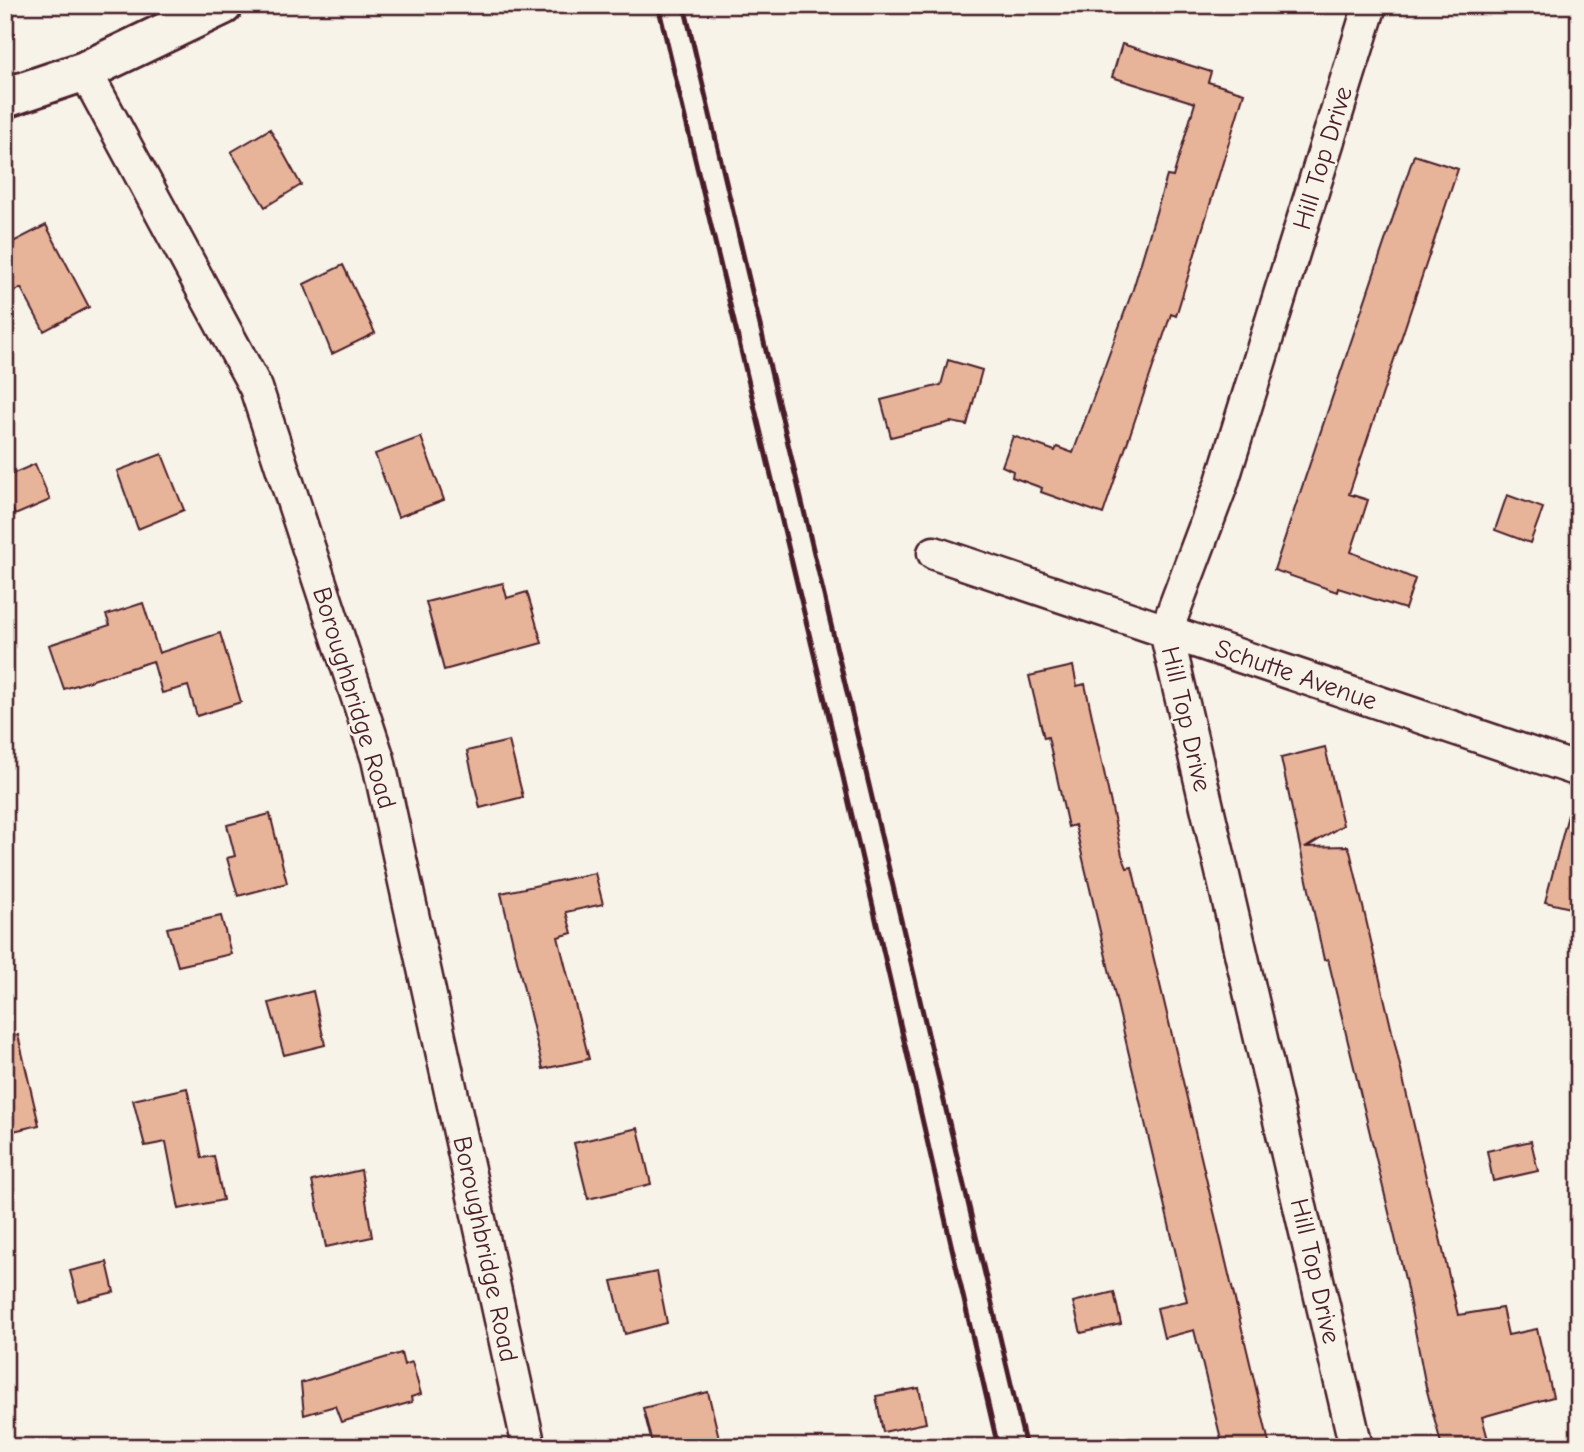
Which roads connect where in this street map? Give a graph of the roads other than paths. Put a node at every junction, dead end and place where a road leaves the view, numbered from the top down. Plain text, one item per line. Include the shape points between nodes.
1 (223, 5) edge
2 (1370, 5) edge
3 (85, 71) junction
4 (5, 98) edge
5 (934, 553) dead end
6 (1166, 631) junction
7 (1579, 770) edge
8 (529, 1447) edge
9 (1356, 1447) edge

1 - 3 main road
2 - 6 street, Hill Top Drive via 1225,472
3 - 4 main road
3 - 8 street, Boroughbridge Road via 256,388 378,759
5 - 6 street, Schutte Avenue
6 - 7 street, Schutte Avenue
6 - 9 street, Hill Top Drive

